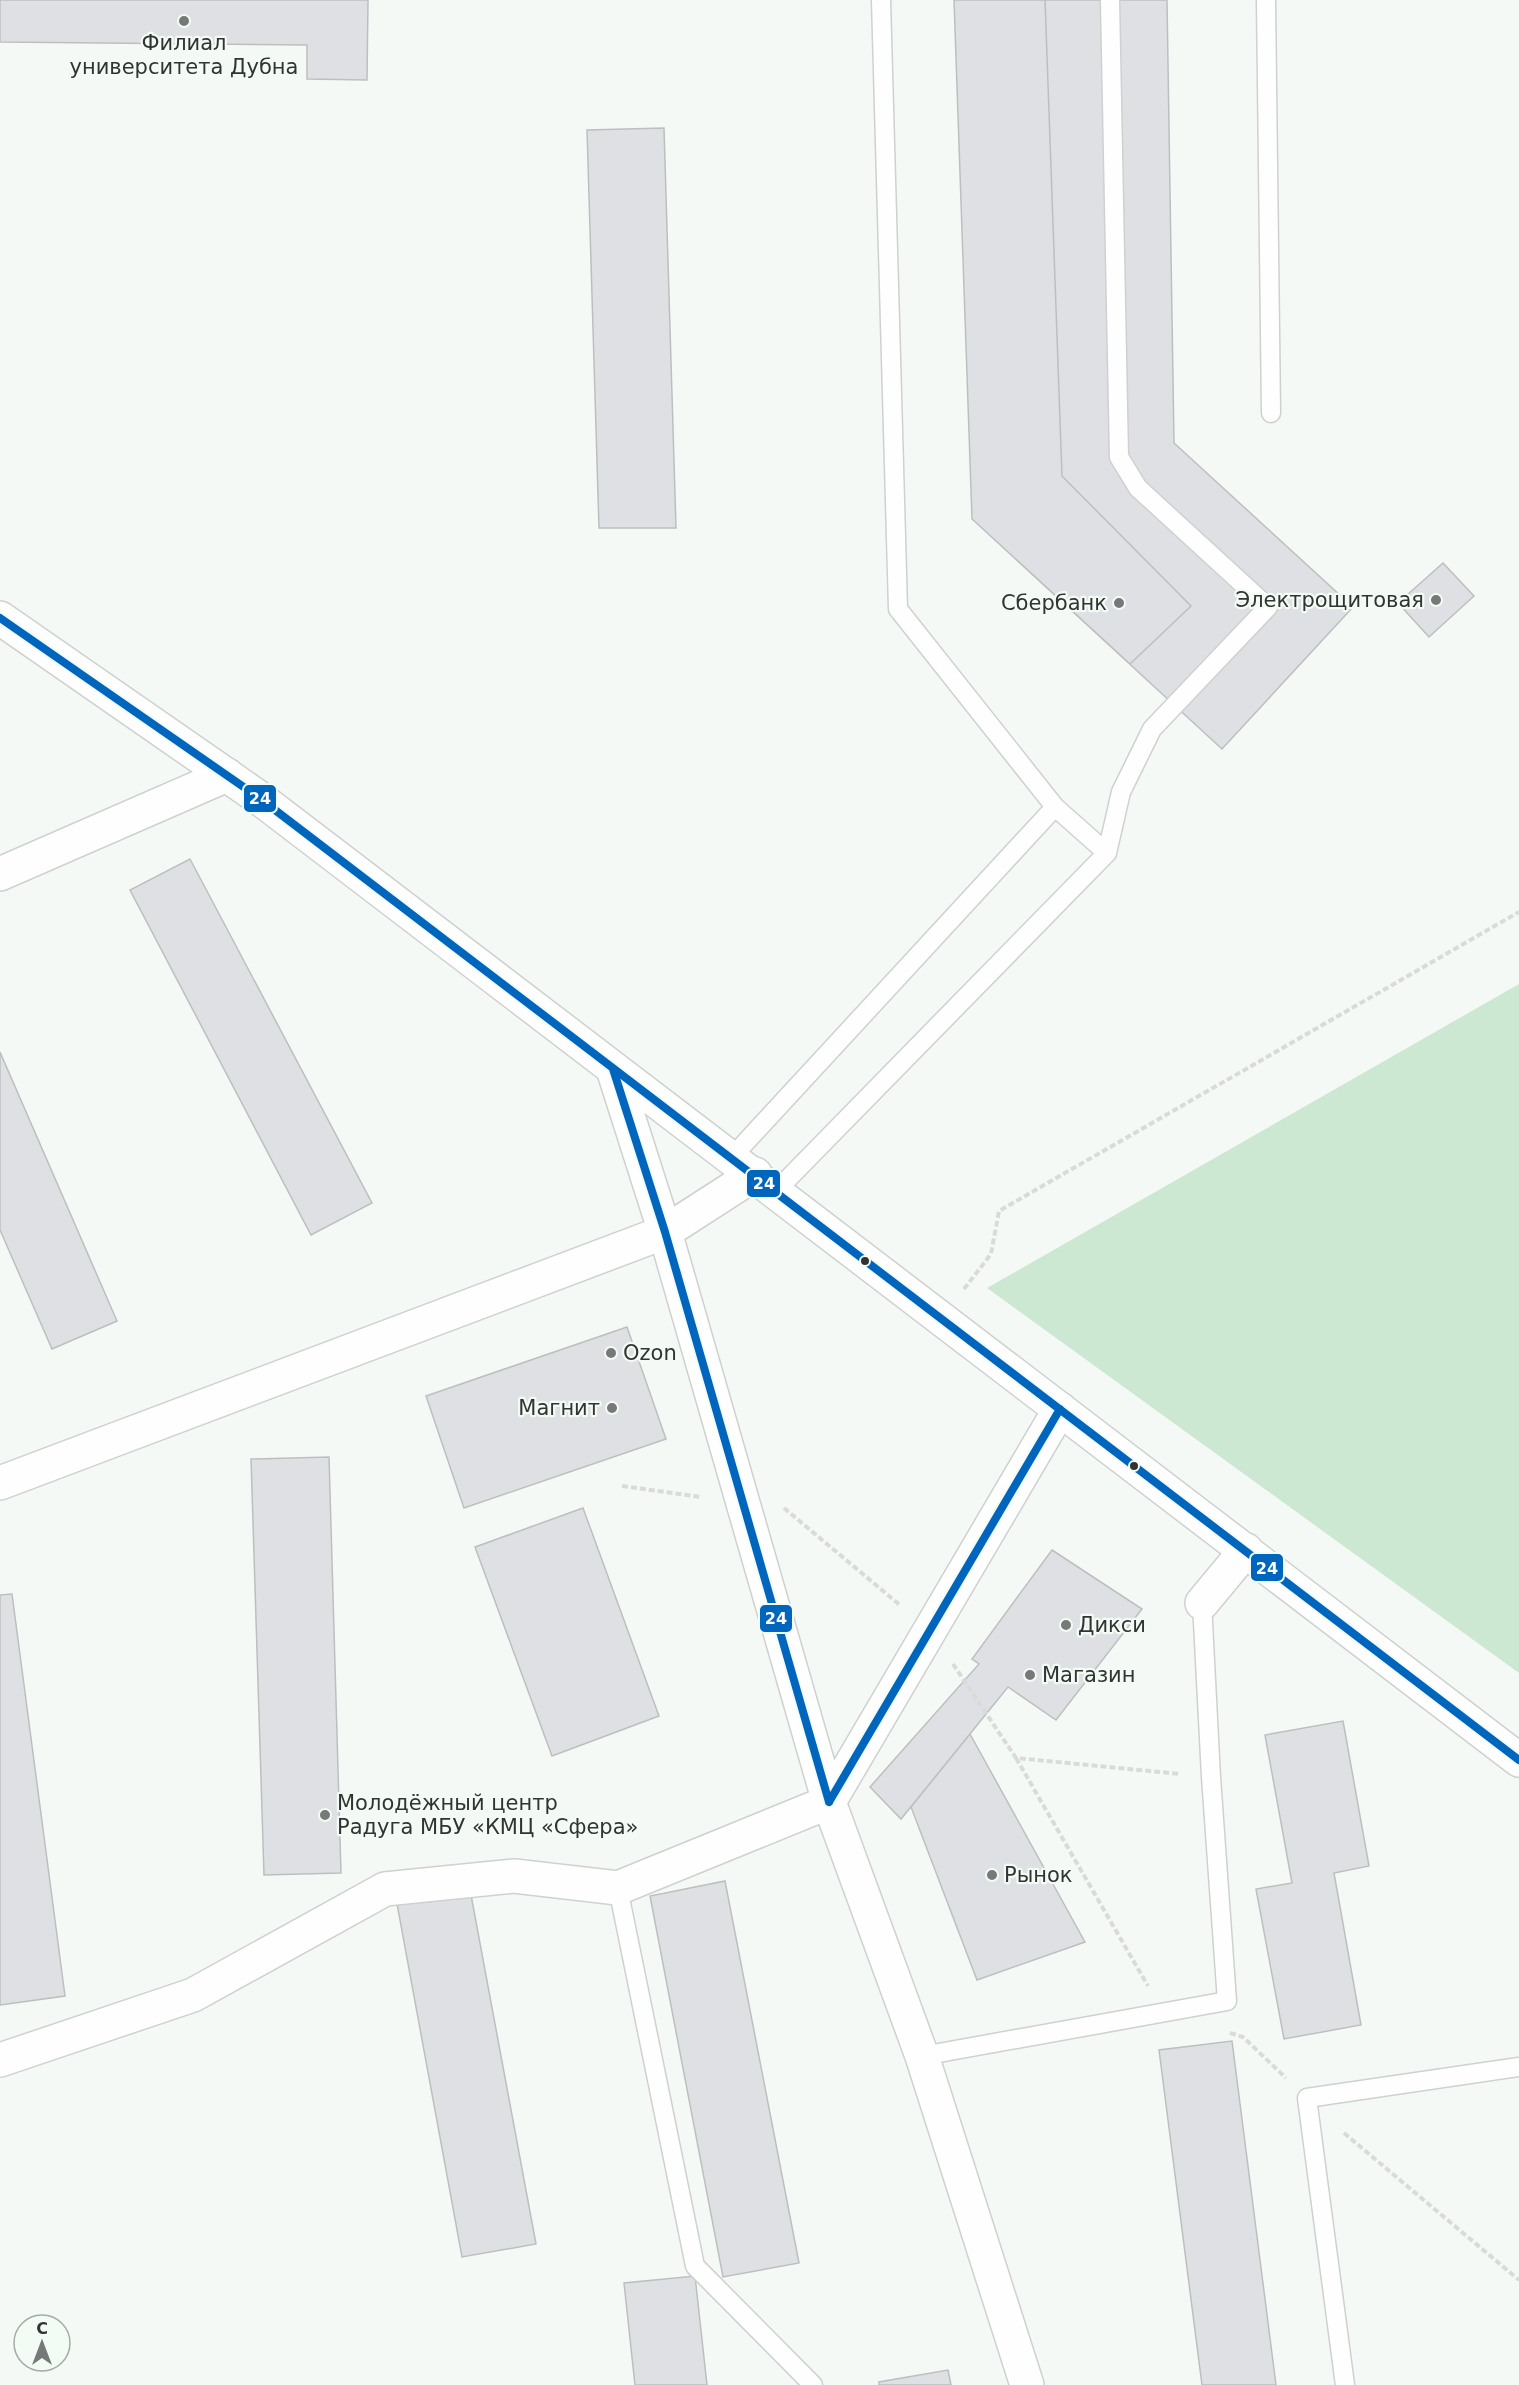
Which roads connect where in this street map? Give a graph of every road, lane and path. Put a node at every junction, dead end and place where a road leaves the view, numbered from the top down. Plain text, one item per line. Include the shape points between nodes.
1 (881, 0) edge
2 (1110, 0) edge
3 (1266, 0) edge
4 (1271, 413) dead end
5 (0, 618) edge
6 (227, 775) junction
7 (1055, 807) junction
8 (1107, 853) junction
9 (0, 874) edge
10 (1519, 912) edge
11 (614, 1069) junction
12 (754, 1174) junction
13 (665, 1232) junction
14 (942, 1318) junction
15 (1060, 1409) junction
16 (0, 1483) edge
17 (1246, 1550) junction
18 (1202, 1604) joint
19 (1016, 1758) dead end
20 (1519, 1760) edge
21 (829, 1802) junction
22 (618, 1888) junction
23 (1164, 2013) junction
24 (1221, 2030) dead end
25 (922, 2056) junction
26 (0, 2060) edge
27 (1519, 2067) edge
28 (1307, 2098) junction
29 (1519, 2280) edge
30 (813, 2385) edge
31 (1027, 2385) edge
32 (1345, 2385) edge

1 - 7 lane via 898,609
2 - 8 lane via 1119,457 1138,488 1268,607 1152,729 1121,792
3 - 4 lane
5 - 6 street
6 - 9 street
6 - 11 street
7 - 8 lane
7 - 12 lane
8 - 12 lane
10 - 14 path via 999,1211 991,1254
11 - 12 street
11 - 13 street
12 - 13 street
12 - 14 street
13 - 16 street
13 - 21 street
14 - 15 street
15 - 17 street
15 - 21 street
17 - 18 street
17 - 20 street
18 - 23 lane via 1227,2001
19 - 23 path
21 - 22 street
21 - 25 street
22 - 26 street via 514,1876 385,1889 193,1995
22 - 30 lane via 695,2266
23 - 25 lane
24 - 28 path via 1243,2037
25 - 31 street
27 - 28 lane
28 - 29 path via 1331,2123
28 - 32 lane

